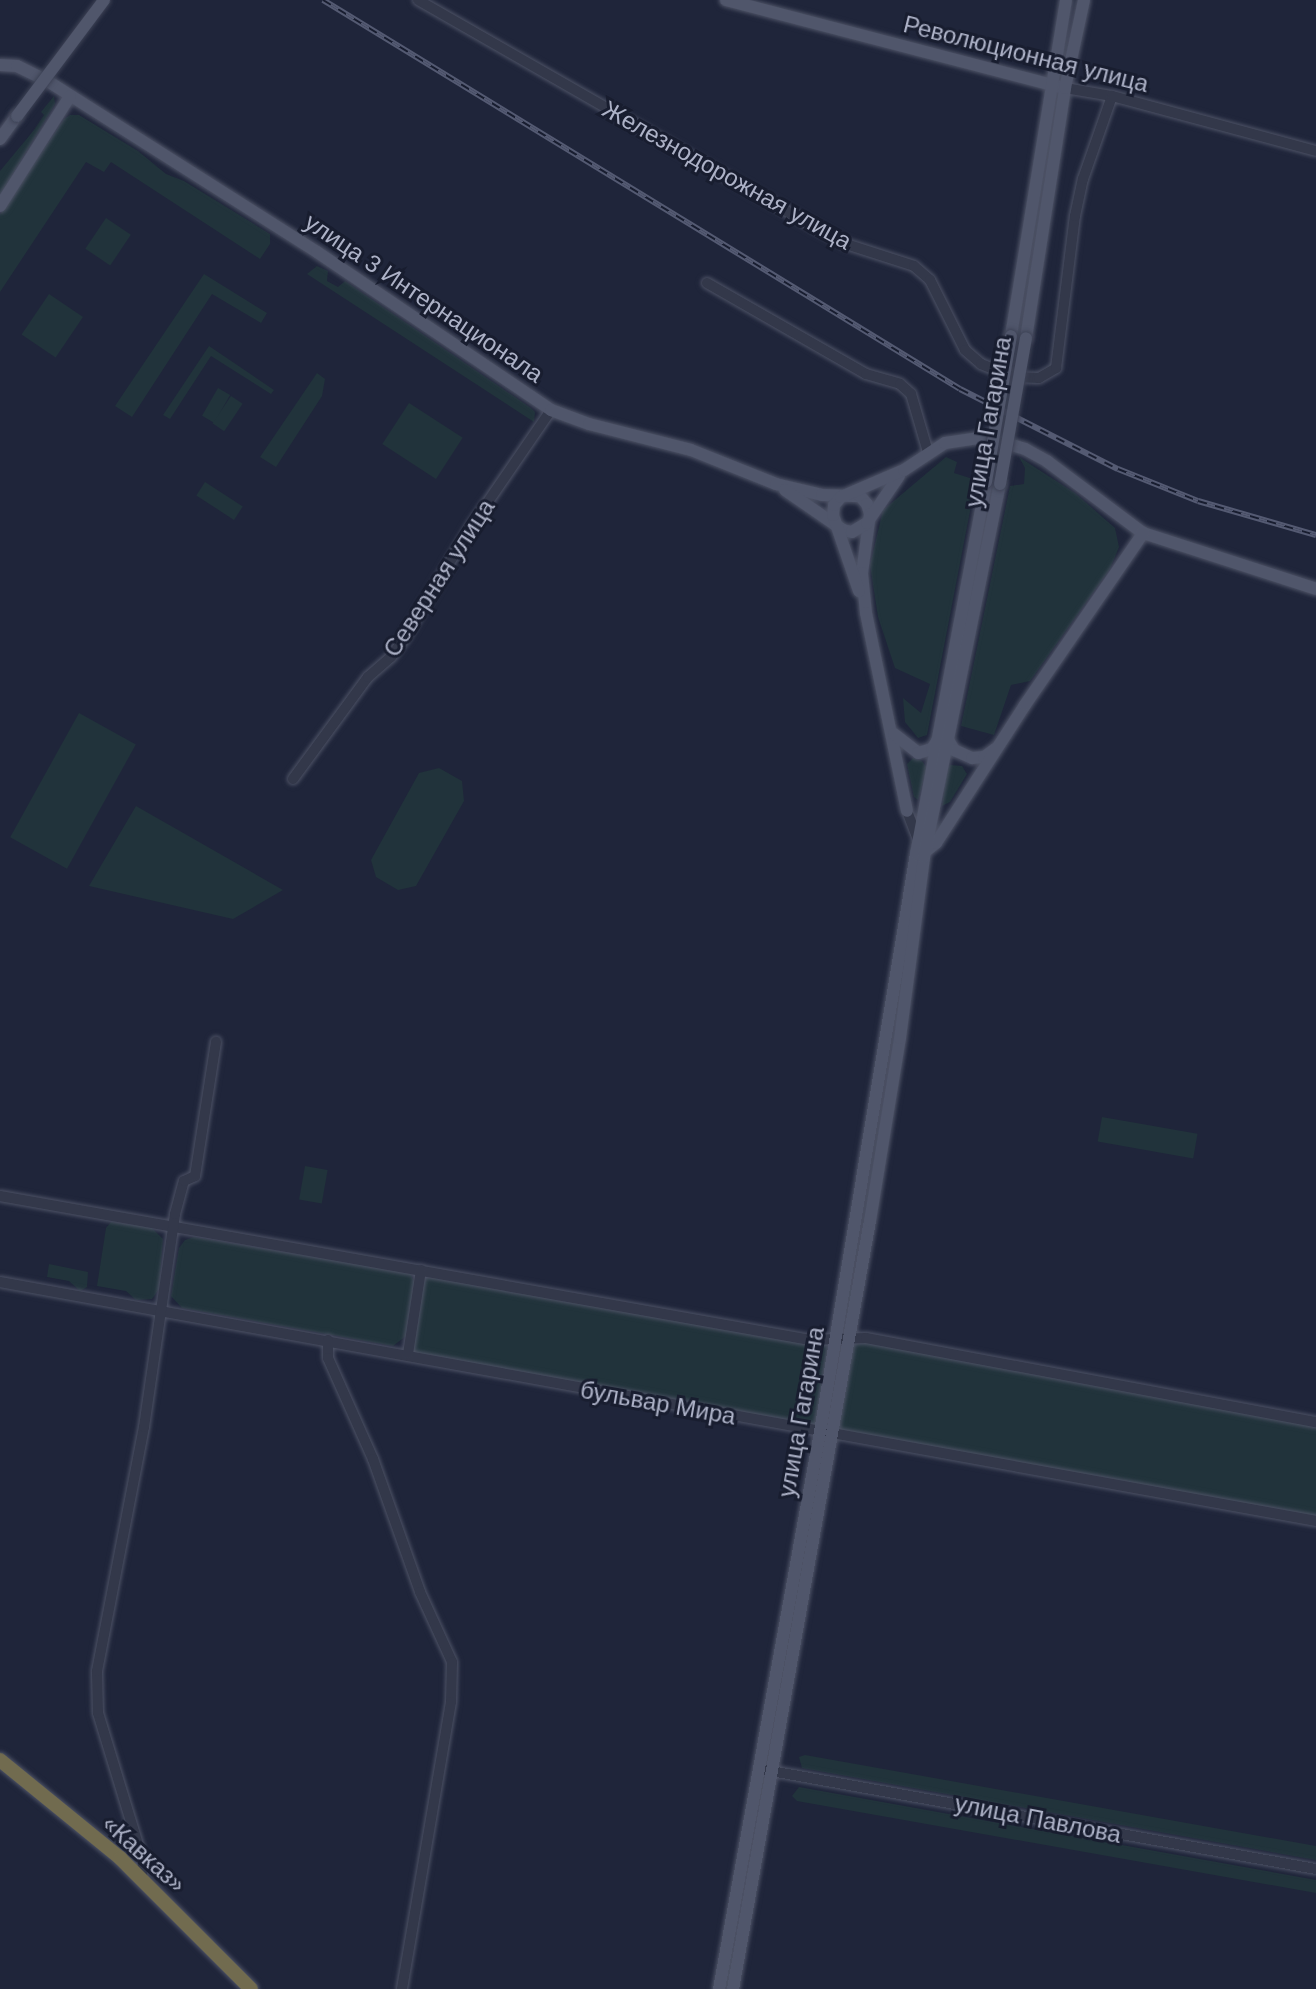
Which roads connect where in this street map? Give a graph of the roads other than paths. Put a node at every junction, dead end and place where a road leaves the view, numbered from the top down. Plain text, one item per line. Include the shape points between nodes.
1 (104, 0) edge
2 (418, 0) edge
3 (726, 0) edge
4 (1066, 0) edge
5 (1084, 0) edge
6 (0, 65) edge
7 (1051, 85) junction
8 (1065, 88) junction
9 (70, 96) junction
10 (1112, 96) junction
11 (0, 139) edge
12 (1316, 151) edge
13 (0, 206) edge
14 (707, 283) dead end
15 (551, 410) junction
16 (928, 452) junction
17 (904, 470) junction
18 (776, 484) junction
19 (850, 494) junction
20 (867, 523) junction
21 (836, 524) junction
22 (1143, 533) junction
23 (1316, 589) edge
24 (866, 613) junction
25 (894, 734) junction
26 (943, 738) junction
27 (997, 748) junction
28 (293, 779) dead end
29 (907, 811) joint
30 (922, 846) junction
31 (216, 1042) dead end
32 (0, 1196) edge
33 (173, 1228) junction
34 (421, 1270) junction
35 (0, 1282) edge
36 (162, 1311) junction
37 (843, 1338) junction
38 (328, 1340) junction
39 (408, 1354) junction
40 (1316, 1422) edge
41 (826, 1433) junction
42 (1316, 1521) edge
43 (0, 1760) edge
44 (764, 1770) junction
45 (1316, 1869) edge
46 (142, 1879) junction
47 (251, 1989) edge
48 (402, 1989) edge
49 (719, 1989) edge
50 (733, 1989) edge

1 - 11 main road, bridge
2 - 10 street, Железнодорожная улица via 818,229 914,266 930,280 965,350 981,364 1013,377 1039,378 1056,368 1075,216
3 - 7 main road, Революционная улица
4 - 7 main road, улица Гагарина
5 - 8 main road, улица Гагарина
6 - 9 main road, улица 3 Интернационала via 31,71
7 - 8 main road, Революционная улица
7 - 26 main road, улица Гагарина, bridge
8 - 10 street, Революционная улица
8 - 26 main road, улица Гагарина, bridge via 1000,484
9 - 13 main road
9 - 15 main road, улица 3 Интернационала via 317,252
10 - 12 street, Революционная улица
14 - 16 street via 866,374 900,384 911,394
15 - 18 main road, улица 3 Интернационала via 691,450
15 - 28 street, Северная улица via 472,525 406,636 368,677
16 - 17 main road
16 - 22 main road via 965,437 1025,449
17 - 19 main road
17 - 20 main road
18 - 19 main road, улица 3 Интернационала via 822,495
18 - 21 main road, улица 3 Интернационала
19 - 20 main road via 867,504
19 - 21 main road via 834,505
20 - 21 main road via 852,532
20 - 24 main road via 862,573
21 - 24 main road
22 - 23 main road
22 - 27 main road
24 - 25 main road
25 - 26 main road via 918,753
25 - 29 main road
26 - 27 main road via 972,758
26 - 30 main road, улица Гагарина
27 - 30 main road via 936,843
29 - 30 street
30 - 37 main road, улица Гагарина via 900,1038
31 - 33 street via 195,1176 184,1181
32 - 33 street
33 - 34 street
33 - 36 street
34 - 37 street via 810,1340
34 - 39 street
35 - 36 street, бульвар Мира
36 - 38 street, бульвар Мира
36 - 46 street via 97,1671 98,1713 143,1861
37 - 40 street
37 - 41 main road, улица Гагарина
38 - 39 street, бульвар Мира
38 - 48 street via 328,1358 452,1662 451,1702
39 - 41 street, бульвар Мира
41 - 42 street, бульвар Мира
41 - 44 main road, улица Гагарина
43 - 46 highway, «Кавказ»
44 - 45 street, улица Павлова
44 - 49 main road, улица Гагарина
44 - 50 main road, улица Гагарина
46 - 47 highway, «Кавказ»

